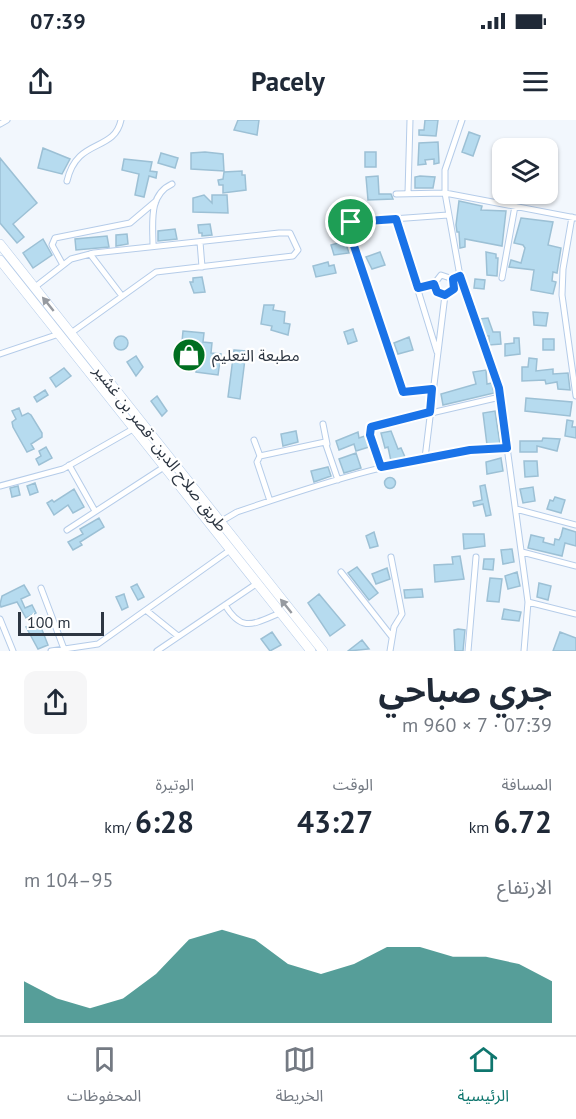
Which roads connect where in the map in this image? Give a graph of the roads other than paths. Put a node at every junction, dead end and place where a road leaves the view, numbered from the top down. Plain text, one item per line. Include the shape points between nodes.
1 (7, 120) edge
2 (121, 120) edge
3 (410, 120) edge
4 (462, 120) edge
5 (0, 124) edge
6 (68, 181) dead end
7 (172, 183) dead end
8 (408, 193) junction
9 (445, 193) junction
10 (396, 194) dead end
11 (156, 201) junction
12 (515, 206) junction
13 (448, 215) junction
14 (574, 217) edge
15 (396, 219) junction
16 (200, 242) junction
17 (0, 244) edge
18 (153, 246) junction
19 (90, 254) junction
20 (0, 260) edge
21 (63, 265) junction
22 (202, 267) junction
23 (460, 276) junction
24 (502, 278) dead end
25 (453, 279) junction
26 (434, 284) junction
27 (34, 287) junction
28 (418, 288) junction
29 (445, 295) junction
30 (122, 296) junction
31 (71, 333) junction
32 (59, 334) junction
33 (0, 354) edge
34 (437, 355) junction
35 (432, 389) junction
36 (576, 396) edge
37 (500, 397) junction
38 (430, 412) junction
39 (323, 424) dead end
40 (134, 429) junction
41 (254, 440) dead end
42 (327, 444) junction
43 (507, 448) junction
44 (260, 456) junction
45 (425, 458) junction
46 (69, 465) junction
47 (164, 467) junction
48 (381, 467) junction
49 (338, 480) junction
50 (0, 486) edge
51 (270, 501) junction
52 (516, 509) junction
53 (95, 511) junction
54 (220, 522) junction
55 (576, 525) edge
56 (67, 530) dead end
57 (230, 550) junction
58 (522, 552) junction
59 (391, 557) dead end
60 (476, 557) dead end
61 (576, 566) edge
62 (341, 572) dead end
63 (256, 584) junction
64 (40, 588) dead end
65 (528, 602) junction
66 (225, 604) junction
67 (147, 610) junction
68 (280, 613) junction
69 (576, 614) edge
70 (0, 619) edge
71 (178, 636) junction
72 (392, 637) junction
73 (64, 649) junction
74 (160, 650) edge
75 (13, 651) edge
76 (51, 651) edge
77 (311, 651) edge
78 (323, 651) edge
79 (390, 651) edge
80 (468, 651) edge
81 (524, 651) edge

1 - 5 street
2 - 6 street via 114,135 77,157
3 - 8 street
4 - 9 street via 445,170
7 - 11 street via 159,192
8 - 9 street
8 - 10 street
9 - 12 street
9 - 13 street
11 - 18 street
11 - 21 street via 130,224 56,238 52,245
12 - 14 street
12 - 24 street
13 - 15 street
13 - 23 street
14 - 36 street via 562,295
15 - 28 street
15 - 35 street via 351,222 347,230 403,392
16 - 18 street
16 - 22 street
16 - 22 street via 285,232 294,237 298,250 293,256
17 - 27 highway, طريق صلاح الدين -قصر بن غشير
18 - 19 street
19 - 21 street
19 - 30 street
20 - 32 highway
21 - 27 street
22 - 30 street via 156,272
23 - 25 street
23 - 37 street
25 - 26 street via 441,275
25 - 29 street via 454,289
26 - 28 street
26 - 29 street via 437,292
31 -> 27 highway, طريق صلاح الدين -قصر بن غشير
28 - 34 street
29 - 34 street
30 - 31 street
31 - 54 highway, طريق صلاح الدين -قصر بن غشير
32 - 33 street
32 - 40 highway
34 - 35 street
35 - 38 street
37 - 38 street
37 - 43 street
38 - 45 street
38 - 48 street via 371,427
39 - 42 street
40 - 46 street
40 - 47 highway
41 - 44 street
42 - 44 street via 321,442
42 - 49 street
43 - 45 street
43 - 52 street
44 - 51 street via 257,462
45 - 48 street
46 - 50 street
46 - 53 street
47 - 53 street
47 - 57 highway
48 - 49 street
49 - 51 street
51 - 54 street
52 - 55 street
52 - 58 street
53 - 56 street
78 -> 54 highway, طريق صلاح الدين -قصر بن غشير
57 - 63 highway
57 - 67 street
58 - 61 street
58 - 65 street
59 - 72 street via 402,614
60 - 80 street
62 - 72 street
63 - 66 street
63 - 68 highway
64 - 73 street
65 - 69 street
65 - 81 street
66 - 68 street via 241,623 257,623
66 - 71 street
67 - 71 street
67 - 73 street via 98,644
68 - 77 highway
70 - 75 street
71 - 74 street
72 - 79 street
73 - 76 street

